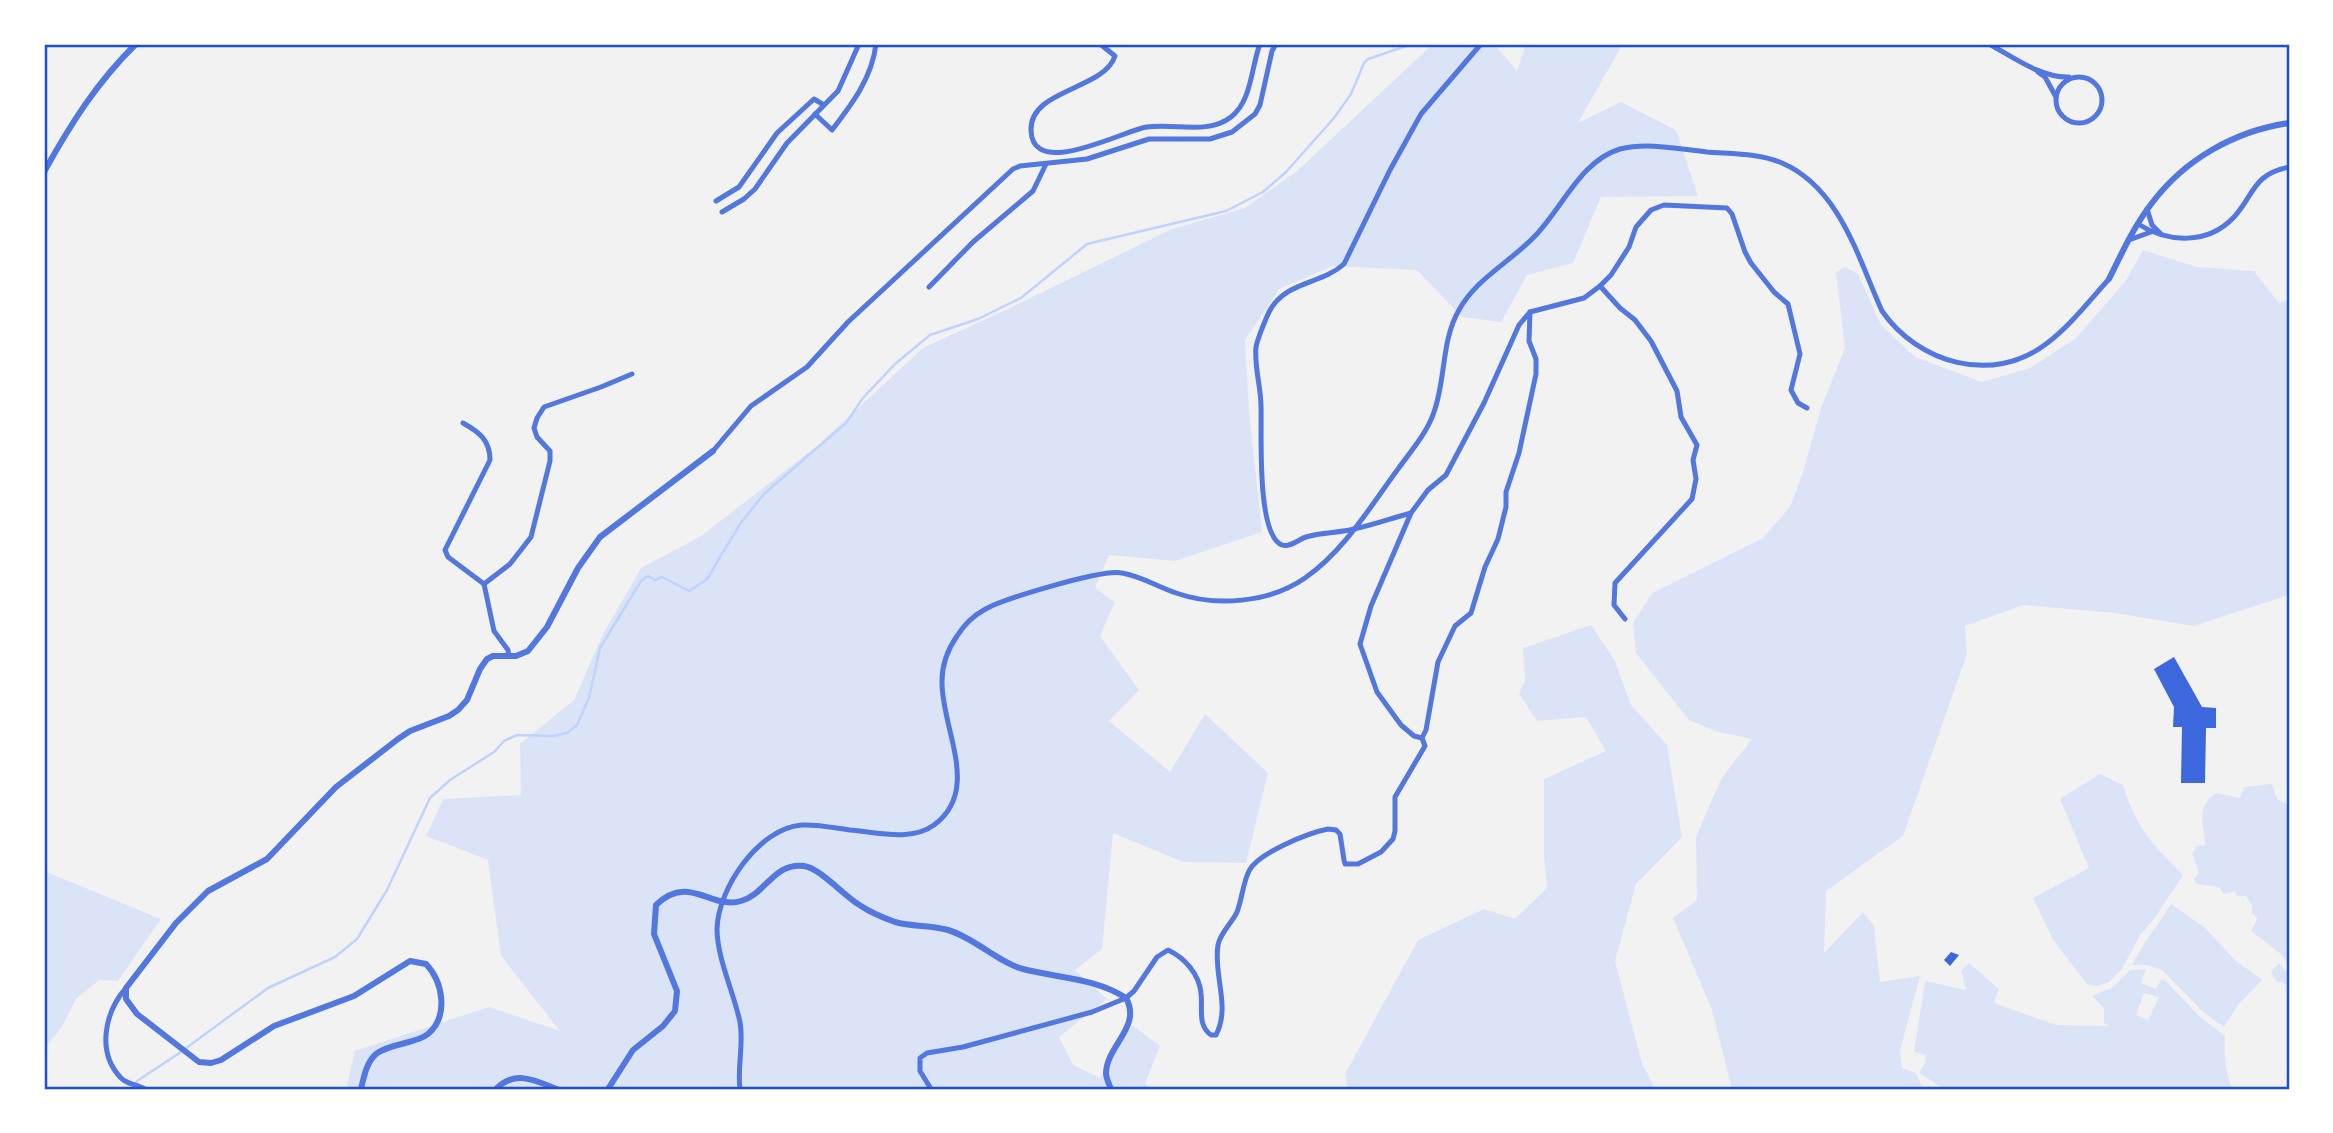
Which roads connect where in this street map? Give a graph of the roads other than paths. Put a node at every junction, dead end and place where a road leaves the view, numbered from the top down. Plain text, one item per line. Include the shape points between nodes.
1 (135, 44) edge
2 (859, 44) edge
3 (876, 44) edge
4 (1100, 44) edge
5 (1260, 44) edge
6 (1276, 44) edge
7 (1481, 44) edge
8 (1989, 44) edge
9 (2033, 68) junction
10 (2073, 77) junction
11 (2056, 97) junction
12 (824, 105) junction
13 (815, 114) junction
14 (2289, 122) edge
15 (1046, 164) junction
16 (2289, 167) edge
17 (44, 172) edge
18 (716, 201) dead end
19 (2147, 209) junction
20 (722, 212) dead end
21 (2138, 224) junction
22 (2151, 232) junction
23 (2164, 235) junction
24 (2129, 240) junction
25 (2109, 279) joint
26 (1600, 286) junction
27 (929, 287) dead end
28 (1530, 312) junction
29 (632, 374) dead end
30 (1807, 408) dead end
31 (463, 423) dead end
32 (713, 451) joint
33 (1410, 513) junction
34 (1354, 529) junction
35 (484, 584) junction
36 (1625, 619) dead end
37 (509, 656) junction
38 (1422, 738) junction
39 (722, 900) junction
40 (126, 988) junction
41 (1126, 998) junction
42 (143, 1088) edge
43 (360, 1089) edge
44 (496, 1089) edge
45 (557, 1089) edge
46 (608, 1089) edge
47 (740, 1089) edge
48 (930, 1089) edge
49 (1111, 1089) edge

1 - 17 street via 80,108
2 - 12 street via 838,91
3 - 13 street via 865,83 832,130
4 - 5 street via 1115,57 1113,65 1038,112 1031,132 1040,149 1071,152 1135,129 1221,124 1240,108
6 - 15 street via 1260,105 1232,132 1210,139 1149,139 1087,159
7 - 34 street via 1421,114 1344,264 1333,274 1303,283 1281,297 1270,311 1256,347 1260,458 1275,540 1287,546 1307,536
8 - 9 street
9 - 10 street
9 - 11 street
10 - 11 street
10 - 11 street via 2082,76 2098,85 2103,102 2100,111 2086,122 2068,120
12 - 13 street
12 - 18 street via 814,99 806,105 777,133 739,187
13 - 20 street via 787,143 755,189
14 - 19 street via 2227,141 2189,164
15 - 27 street via 1033,191
15 - 32 street via 1020,166 1004,177 848,322 807,367 751,406
16 - 23 street via 2258,182 2221,228 2189,239
19 - 21 street
19 - 23 street via 2152,225
21 - 22 street
21 - 24 street
22 - 23 street
22 - 24 street
24 - 25 street
25 - 34 street via 2044,346 1988,365 1956,363 1904,338 1891,324 1841,218 1806,177 1762,157 1643,146 1618,150 1592,164 1537,234 1480,283 1460,308 1449,332 1441,392 1432,419
26 - 28 street via 1584,298
26 - 30 street via 1612,275 1636,227 1651,210 1664,205 1727,208 1751,263 1788,304 1800,354 1792,394
26 - 36 street via 1651,341 1678,391 1681,418 1697,445 1692,499 1615,583 1614,605
28 - 33 street via 1519,324 1446,475
28 - 38 street via 1529,341 1536,374 1506,507 1471,613 1455,626 1442,651
29 - 35 street via 544,407 534,428 550,451 550,461 531,537 510,564
31 - 35 street via 480,433 490,449 490,460 445,550
32 - 37 street via 600,537 542,634 528,650
33 - 34 street
33 - 38 street via 1360,644 1377,692 1401,724
34 - 39 street via 1332,556 1303,580 1270,595 1205,600 1118,572 1098,573 987,607 966,622 948,650 942,681 958,779 954,803 937,823 918,834 803,825 778,831 730,881
35 - 37 street via 492,625
37 - 40 street via 487,659 458,710 410,731 356,770 267,859 208,891 176,923
38 - 41 street via 1424,746 1395,797 1395,831 1388,847 1349,866 1343,860 1340,834 1328,829 1262,856 1252,866 1237,912 1218,946 1224,1008 1216,1035 1205,1029 1201,994 1190,968 1168,950 1157,957
39 - 41 street via 741,902 780,871 808,866 861,906 895,922 948,930 1020,968 1086,982
39 - 46 street via 693,891 678,892 656,905 654,934 677,992 676,1011 633,1050
39 - 47 street via 718,935 741,1026
40 - 42 street via 108,1016 105,1034 112,1065 127,1083
40 - 43 street via 126,999 137,1014 199,1062 211,1063 274,1026 354,996 410,961 426,964 442,992 440,1016 427,1035 376,1054
41 - 48 street via 1092,1012 927,1053 920,1058 920,1071
41 - 49 street via 1130,1022 1108,1063
44 - 45 street via 512,1078 526,1077

